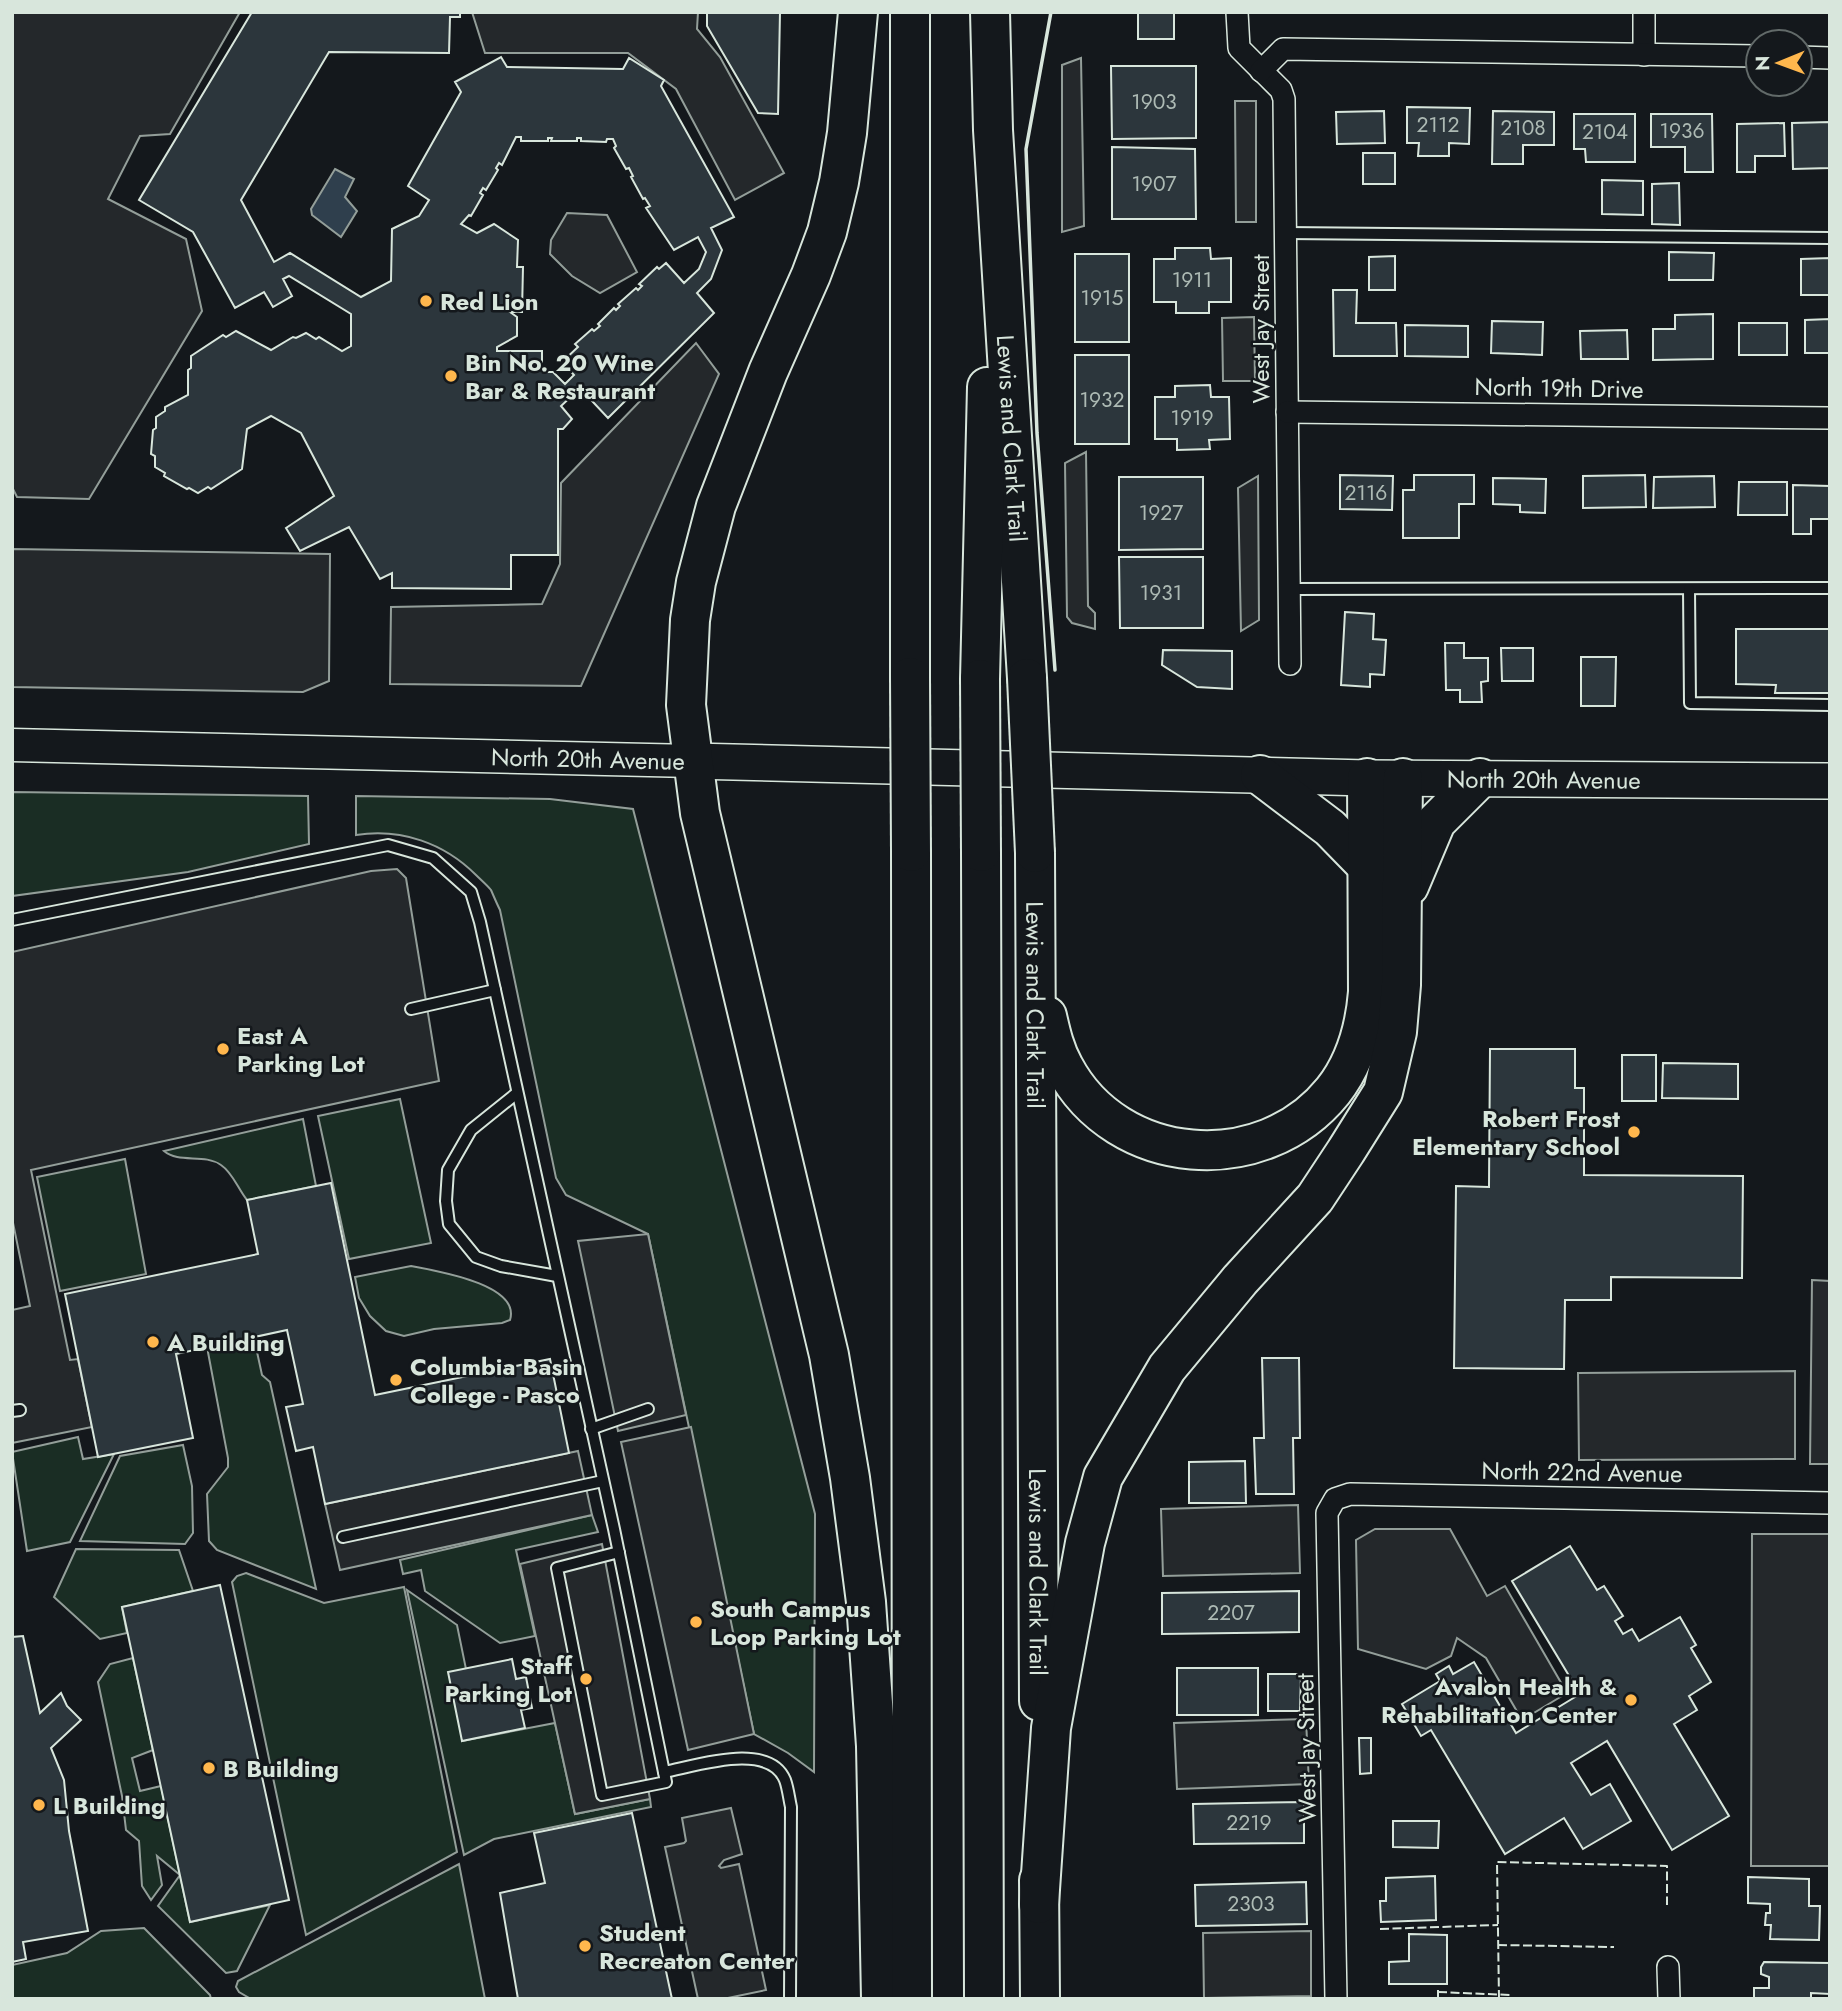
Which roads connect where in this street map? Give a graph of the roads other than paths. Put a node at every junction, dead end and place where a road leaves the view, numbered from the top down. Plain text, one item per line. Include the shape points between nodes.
1 (858, 12) edge
2 (910, 12) edge
3 (990, 12) edge
4 (1237, 12) edge
5 (1644, 12) edge
6 (1644, 55) junction
7 (1744, 57) edge
8 (1261, 71) junction
9 (993, 130) junction
10 (1286, 233) junction
11 (1830, 238) edge
12 (1287, 412) junction
13 (1830, 418) edge
14 (1830, 588) edge
15 (1289, 589) junction
16 (1689, 589) junction
17 (1290, 664) dead end
18 (1830, 705) edge
19 (12, 745) edge
20 (692, 761) junction
21 (1260, 775) junction
22 (1385, 778) junction
23 (1480, 778) junction
24 (1830, 781) edge
25 (1035, 853) junction
26 (1369, 868) junction
27 (1401, 905) junction
28 (12, 920) edge
29 (495, 990) junction
30 (411, 1009) dead end
31 (517, 1093) junction
32 (557, 1276) junction
33 (648, 1409) dead end
34 (591, 1429) junction
35 (603, 1481) junction
36 (1335, 1499) joint
37 (1830, 1503) edge
38 (343, 1537) dead end
39 (619, 1552) junction
40 (664, 1772) junction
41 (1039, 1904) junction
42 (1668, 1967) dead end
43 (790, 1999) edge
44 (881, 1999) edge
45 (912, 1999) edge
46 (984, 1999) edge
47 (1040, 1999) edge
48 (1336, 1999) edge
49 (1669, 1999) edge

1 - 20 highway via 847,133 827,232 726,477 696,582 687,660
2 - 45 highway, bridge
3 - 9 highway, Lewis and Clark Trail
4 - 8 street, West Jay Street via 1239,48
5 - 6 street
6 - 7 street
6 - 8 street via 1283,48
8 - 10 street, West Jay Street via 1284,94
9 - 25 highway, Lewis and Clark Trail, bridge
9 - 46 highway, bridge via 979,679
10 - 11 lane
10 - 12 street, West Jay Street
12 - 13 street, North 19th Drive
12 - 15 street, West Jay Street
14 - 16 lane
15 - 16 lane
15 - 17 street, West Jay Street
16 - 18 lane via 1689,703
19 - 20 main road, North 20th Avenue
20 - 21 main road, North 20th Avenue
20 - 44 highway via 700,813 829,1355 850,1478 866,1602 874,1720
21 - 22 main road, North 20th Avenue
21 - 26 highway via 1330,828
22 - 23 main road, North 20th Avenue
22 - 26 highway
22 - 27 highway
23 - 24 main road, North 20th Avenue
23 - 27 highway via 1436,822
25 - 26 highway via 1047,1016 1064,1067 1096,1109 1117,1125 1153,1142 1192,1151 1219,1152 1270,1139 1315,1110 1348,1069 1366,1018
25 - 41 highway, Lewis and Clark Trail
27 - 41 highway via 1397,1032 1383,1092 1315,1198 1167,1368 1103,1477 1085,1543 1051,1728
28 - 29 lane via 388,845 433,858 471,892
29 - 30 lane
29 - 31 lane
31 - 32 lane
31 - 32 lane via 471,1130 448,1170 449,1224 476,1257
32 - 34 lane
33 - 34 lane
34 - 35 lane
35 - 38 lane
35 - 39 lane
36 - 37 street, North 22nd Avenue via 1363,1494
36 - 48 street, West Jay Street via 1327,1513
39 - 40 lane
39 - 40 lane via 557,1568 602,1796 666,1782
40 - 43 lane via 752,1758 772,1764 785,1779 791,1807
41 - 47 highway, Lewis and Clark Trail
42 - 49 street

